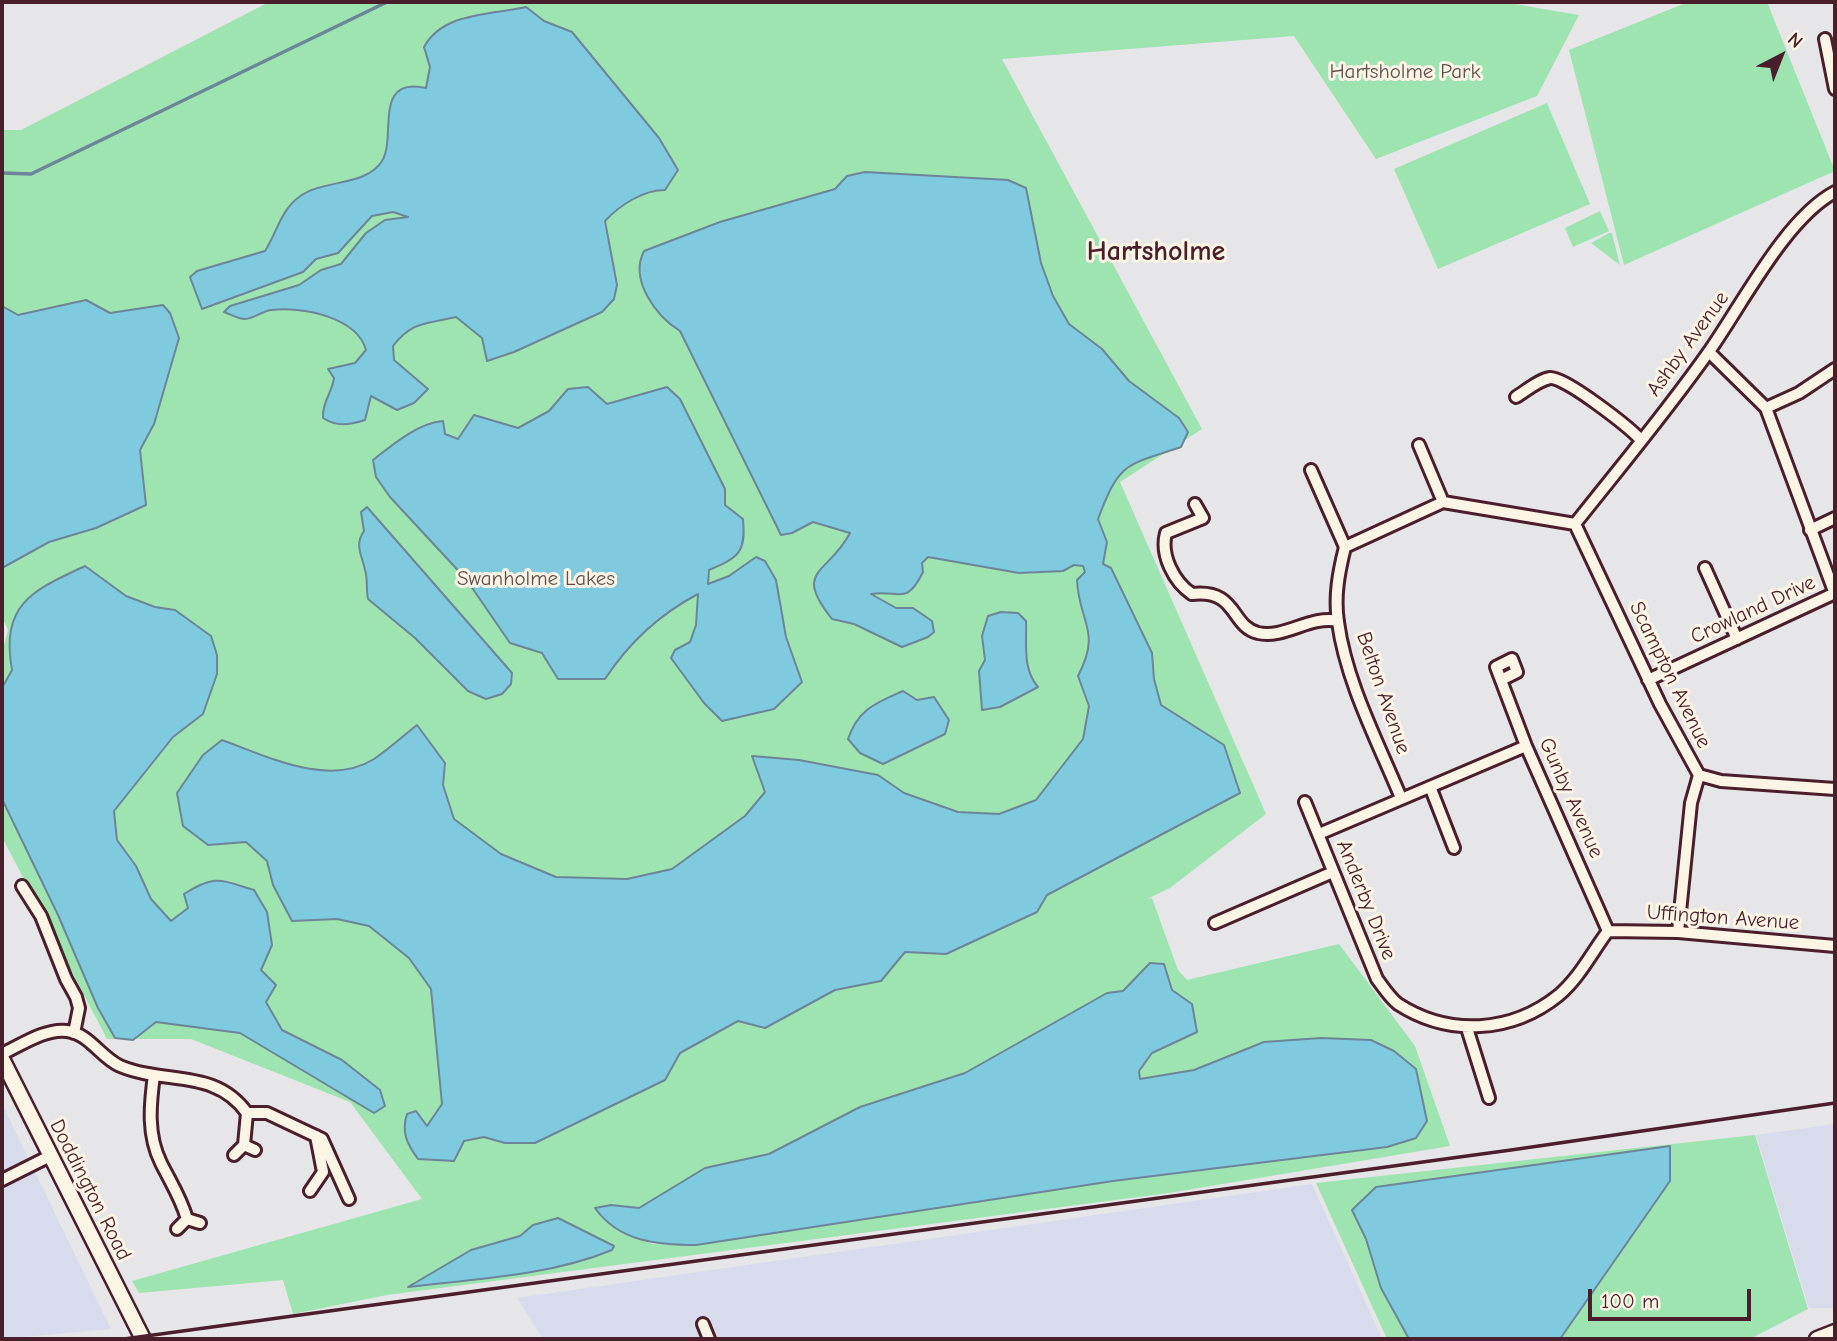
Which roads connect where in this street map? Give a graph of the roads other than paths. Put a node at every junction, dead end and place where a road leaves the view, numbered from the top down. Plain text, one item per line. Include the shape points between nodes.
1 (1825, 38) dead end
2 (1835, 89) edge
3 (1835, 192) edge
4 (1709, 352) junction
5 (1835, 369) edge
6 (1516, 397) dead end
7 (1766, 408) junction
8 (1642, 440) junction
9 (1419, 445) dead end
10 (1311, 470) dead end
11 (1444, 502) junction
12 (1195, 504) dead end
13 (1835, 518) edge
14 (1575, 524) junction
15 (1810, 530) junction
16 (1345, 547) junction
17 (1705, 568) dead end
18 (1835, 593) edge
19 (1338, 621) junction
20 (1737, 639) junction
21 (1501, 680) dead end
22 (1648, 680) junction
23 (1526, 746) junction
24 (1699, 775) junction
25 (1431, 789) junction
26 (1835, 789) edge
27 (1401, 798) junction
28 (1305, 802) dead end
29 (1319, 834) junction
30 (1454, 848) dead end
31 (1333, 872) junction
32 (22, 886) dead end
33 (1215, 923) dead end
34 (1608, 931) junction
35 (1678, 932) junction
36 (1835, 946) edge
37 (1467, 1028) junction
38 (74, 1032) junction
39 (2, 1056) edge
40 (155, 1075) junction
41 (1489, 1098) dead end
42 (247, 1113) junction
43 (316, 1136) junction
44 (234, 1155) dead end
45 (48, 1157) junction
46 (2, 1180) edge
47 (310, 1191) dead end
48 (349, 1199) dead end
49 (187, 1219) junction
50 (200, 1223) dead end
51 (177, 1229) dead end
52 (703, 1324) dead end
53 (1835, 1332) edge
54 (143, 1339) edge
55 (709, 1339) edge
56 (1817, 1339) edge

1 - 2 street
3 - 4 street, Ashby Avenue via 1815,203 1788,236
4 - 7 street
4 - 8 street, Ashby Avenue
5 - 7 street
6 - 8 street via 1548,378 1558,378
7 - 15 street
8 - 14 street, Ashby Avenue
9 - 11 street
10 - 16 street
11 - 14 street
11 - 16 street
12 - 19 street via 1203,517 1167,534 1163,543 1179,586 1192,594 1223,599 1242,622 1258,632 1282,632 1325,619
13 - 15 street
14 - 22 street, Scampton Avenue
15 - 18 street
16 - 19 street, Belton Avenue via 1338,577
17 - 20 street
18 - 20 street, Crowland Drive
19 - 27 street, Belton Avenue via 1348,663
20 - 22 street, Crowland Drive
21 - 23 street, Gunby Avenue
22 - 24 street, Scampton Avenue
23 - 25 street
23 - 34 street, Gunby Avenue
24 - 26 street via 1721,781
24 - 35 street, Scampton Avenue via 1690,803
25 - 27 street
25 - 30 street
27 - 29 street
28 - 29 street, Anderby Drive
29 - 31 street, Anderby Drive
31 - 33 street
31 - 37 street, Anderby Drive via 1377,979 1397,1003 1436,1021
32 - 38 street via 41,916 76,996 79,1008
34 - 35 street, Uffington Avenue
34 - 37 street, Anderby Drive via 1558,996 1494,1027
35 - 36 street, Uffington Avenue
37 - 41 street
38 - 39 street via 57,1031
38 - 40 street via 113,1062
39 - 45 main road, Doddington Road
40 - 42 street via 215,1085 231,1094
40 - 49 street via 152,1133
42 - 43 street via 267,1113
42 - 44 street via 250,1148
43 - 47 street via 323,1172
43 - 48 street via 328,1149
45 - 46 street
45 - 54 main road, Doddington Road
49 - 50 street
49 - 51 street
52 - 55 street
53 - 56 main road

